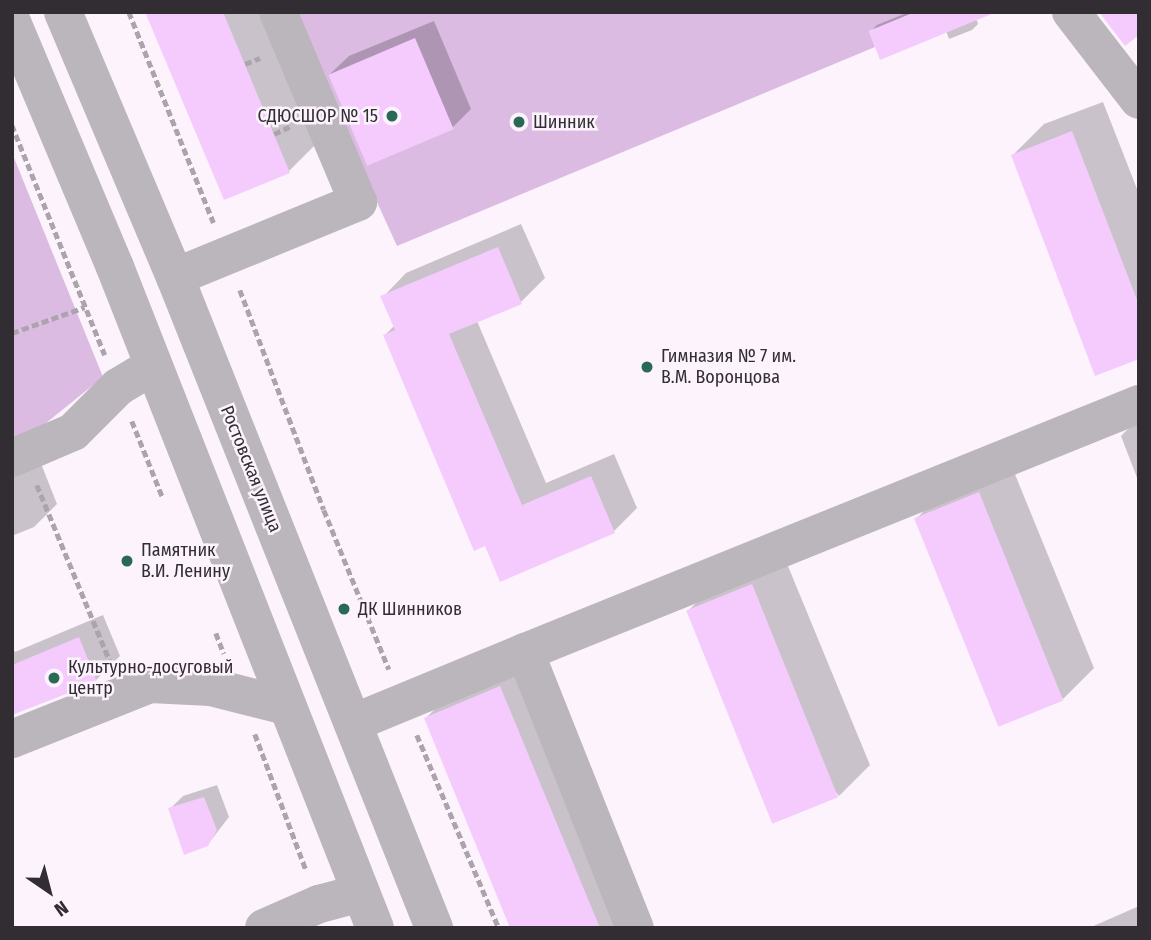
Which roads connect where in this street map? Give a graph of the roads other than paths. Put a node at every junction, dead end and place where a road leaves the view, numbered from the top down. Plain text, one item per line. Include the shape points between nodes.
1 (63, 12) edge
2 (278, 12) edge
3 (1071, 12) edge
4 (12, 22) edge
5 (1134, 95) edge
6 (175, 277) junction
7 (153, 366) junction
8 (1139, 404) edge
9 (18, 455) edge
10 (525, 652) junction
11 (286, 706) junction
12 (353, 723) junction
13 (12, 739) edge
14 (361, 893) junction
15 (264, 928) edge
16 (375, 928) edge
17 (434, 928) edge
18 (635, 928) edge

1 - 6 street, Ростовская улица
2 - 6 street via 358,202
3 - 5 street
4 - 7 street
6 - 12 street, Ростовская улица
7 - 9 street via 118,387 73,432
7 - 11 street
8 - 10 street
10 - 12 street
10 - 18 street
11 - 13 street via 211,687 150,684
11 - 14 street
12 - 17 street, Ростовская улица
14 - 15 street via 319,904
14 - 16 street

